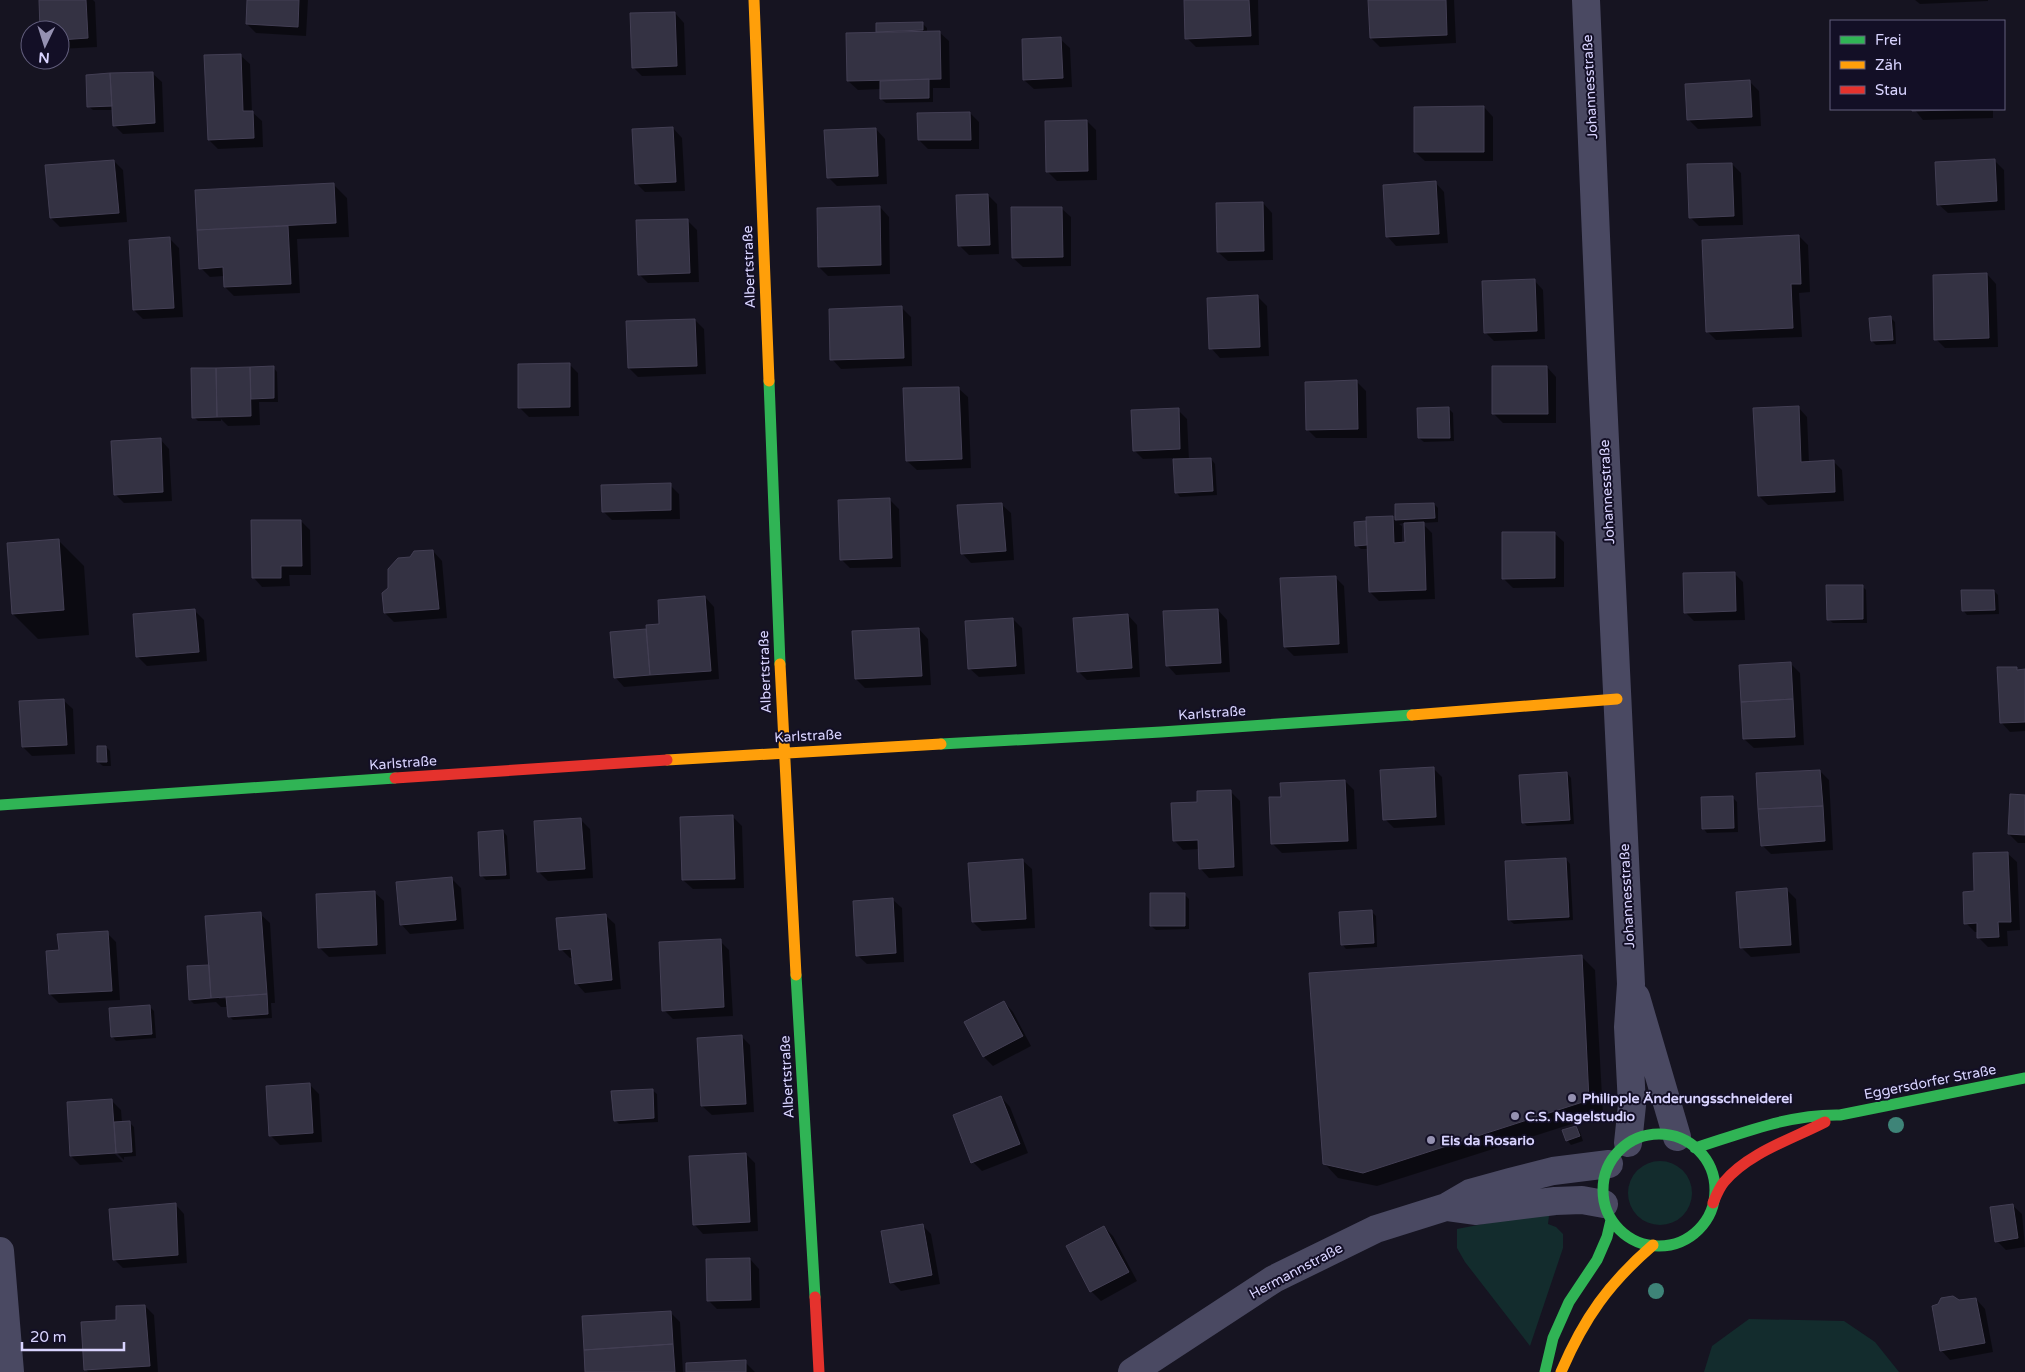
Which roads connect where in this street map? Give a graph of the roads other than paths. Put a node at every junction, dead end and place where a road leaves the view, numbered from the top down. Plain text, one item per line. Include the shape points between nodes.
1 (754, 0) edge
2 (1586, 0) edge
3 (1617, 699) junction
4 (783, 752) junction
5 (0, 805) edge
6 (1632, 984) junction
7 (2025, 1078) edge
8 (1840, 1115) junction
9 (1628, 1143) junction
10 (1686, 1143) junction
11 (1609, 1164) junction
12 (1713, 1203) junction
13 (1446, 1207) junction
14 (1608, 1212) junction
15 (1653, 1245) junction
16 (0, 1251) edge
17 (10, 1372) edge
18 (819, 1372) edge
19 (1132, 1372) edge
20 (1545, 1372) edge
21 (1561, 1372) edge

1 - 4 street, Albertstraße
2 - 3 street, Johannesstraße
3 - 4 street, Karlstraße via 1240,727
3 - 6 street, Johannesstraße
4 - 5 street, Karlstraße
4 - 18 street, Albertstraße
6 - 9 street, Johannesstraße via 1628,1027 1632,1096
6 - 10 street, Johannesstraße
7 - 8 street, Eggersdorfer Straße
8 - 10 street, Eggersdorfer Straße via 1810,1115 1773,1122 1728,1139
8 - 12 street, Eggersdorfer Straße via 1742,1166 1724,1182
9 - 10 street via 1652,1134
9 - 11 street
10 - 12 street via 1703,1156 1710,1167 1714,1179
11 - 13 street, Hermannstraße via 1553,1171 1510,1182 1470,1193
11 - 14 street via 1604,1179
12 - 15 street via 1704,1222 1691,1235 1679,1242
13 - 14 street, Hermannstraße via 1475,1211 1582,1200
13 - 19 street, Hermannstraße via 1376,1229 1274,1279
14 - 15 street via 1629,1237
14 - 20 street via 1607,1238 1597,1260 1569,1302 1553,1338
15 - 21 street via 1605,1294 1580,1330
16 - 17 street

